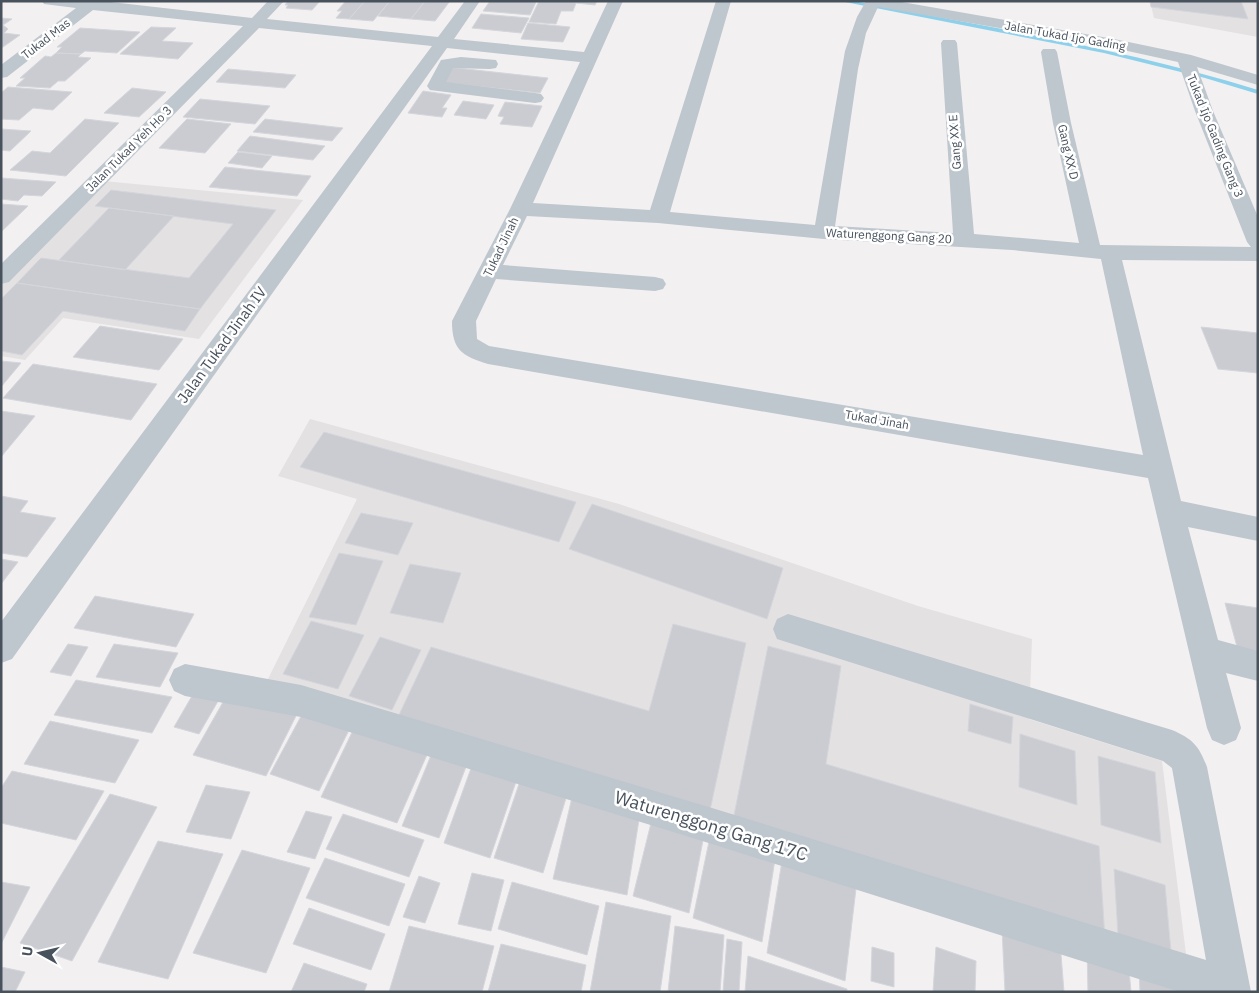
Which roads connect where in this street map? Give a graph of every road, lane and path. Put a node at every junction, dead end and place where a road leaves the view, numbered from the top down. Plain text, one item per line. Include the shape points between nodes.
1 (49, 1) edge
2 (277, 1) edge
3 (473, 1) edge
4 (616, 1) edge
5 (724, 1) edge
6 (93, 3) edge
7 (870, 5) edge
8 (258, 22) junction
9 (442, 42) junction
10 (949, 43) dead end
11 (535, 52) junction
12 (1049, 52) dead end
13 (591, 58) junction
14 (1189, 69) junction
15 (1, 73) edge
16 (1258, 80) edge
17 (536, 98) dead end
18 (520, 209) junction
19 (658, 217) junction
20 (824, 232) junction
21 (964, 240) junction
22 (1258, 242) edge
23 (1100, 252) junction
24 (1258, 254) edge
25 (489, 271) junction
26 (1, 277) edge
27 (655, 284) dead end
28 (1159, 469) junction
29 (1170, 511) junction
30 (1258, 529) edge
31 (788, 629) dead end
32 (1, 648) edge
33 (1205, 652) junction
34 (1258, 666) edge
35 (185, 680) dead end
36 (1224, 728) dead end
37 (1231, 990) edge

1 - 6 street
2 - 8 street, Jalan Tukad Yeh Ho 3
3 - 9 street, Jalan Tukad Jinah IV
4 - 13 street, Tukad Jinah
5 - 19 street
6 - 8 street
6 - 15 street, Tukad Mas
7 - 14 street, Jalan Tukad Ijo Gading via 1060,33
7 - 20 street via 857,36 846,87
8 - 9 street
8 - 26 street, Jalan Tukad Yeh Ho 3
9 - 11 street
9 - 32 street, Jalan Tukad Jinah IV
10 - 21 street, Gang XX E
11 - 13 street
11 - 17 street via 520,65 452,62 447,64 436,85 438,88
12 - 23 street, Gang XX D via 1062,123
13 - 18 street, Tukad Jinah
14 - 16 street, Jalan Tukad Ijo Gading
14 - 22 street, Tukad Ijo Gading Gang 3
18 - 19 street, Waturenggong Gang 20
18 - 25 street, Tukad Jinah
19 - 20 street, Waturenggong Gang 20
20 - 21 street, Waturenggong Gang 20
21 - 23 street, Waturenggong Gang 20
23 - 24 street, Waturenggong Gang 20
23 - 28 street, Gang XX D
25 - 27 street
25 - 28 street, Tukad Jinah via 464,321 463,339 471,349 488,355
28 - 29 street, Gang XX D
29 - 30 street
29 - 33 street, Gang XX D
31 - 37 street via 1172,747 1184,756 1190,767
33 - 34 street
33 - 36 street, Gang XX D
35 - 37 street, Waturenggong Gang 17C via 301,701 722,829

